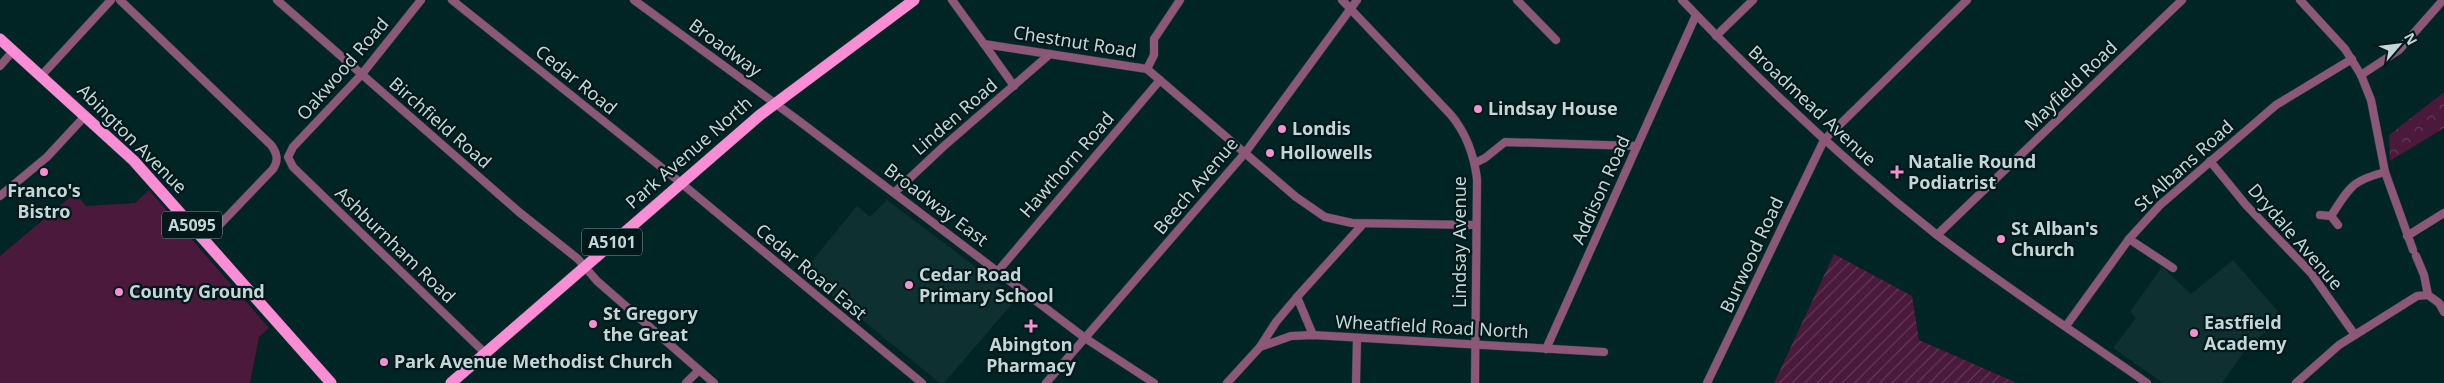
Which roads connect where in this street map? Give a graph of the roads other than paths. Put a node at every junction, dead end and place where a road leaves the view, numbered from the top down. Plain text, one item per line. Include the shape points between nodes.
1 (111, 0) edge
2 (120, 0) edge
3 (277, 0) edge
4 (421, 0) edge
5 (452, 0) edge
6 (634, 0) edge
7 (913, 0) edge
8 (952, 0) edge
9 (1180, 0) edge
10 (1342, 0) edge
11 (1357, 0) edge
12 (1517, 0) edge
13 (1682, 0) edge
14 (1753, 0) edge
15 (1967, 0) edge
16 (2182, 0) edge
17 (2300, 0) edge
18 (2443, 0) edge
19 (1351, 9) junction
20 (1696, 16) junction
21 (1716, 36) junction
22 (0, 39) edge
23 (1556, 40) dead end
24 (984, 44) junction
25 (13, 51) junction
26 (1050, 54) junction
27 (2352, 59) junction
28 (0, 66) edge
29 (1147, 68) junction
30 (362, 74) junction
31 (2361, 75) junction
32 (41, 76) junction
33 (1160, 80) junction
34 (1014, 86) junction
35 (775, 103) junction
36 (85, 116) junction
37 (1824, 140) junction
38 (1637, 146) junction
39 (1245, 153) junction
40 (288, 157) joint
41 (2210, 161) junction
42 (1475, 163) junction
43 (2385, 172) junction
44 (681, 183) junction
45 (895, 192) junction
46 (0, 196) edge
47 (2444, 213) edge
48 (2320, 215) dead end
49 (2331, 216) junction
50 (1363, 224) junction
51 (1476, 225) junction
52 (2338, 225) dead end
53 (1937, 235) junction
54 (2407, 236) junction
55 (2129, 239) junction
56 (205, 240) junction
57 (583, 267) junction
58 (2173, 268) dead end
59 (998, 270) junction
60 (2428, 295) junction
61 (1297, 296) junction
62 (2444, 312) edge
63 (2066, 326) junction
64 (1313, 335) junction
65 (2355, 335) junction
66 (1085, 338) junction
67 (1357, 338) junction
68 (1475, 345) junction
69 (1260, 347) junction
70 (1546, 349) junction
71 (1604, 352) dead end
72 (485, 353) junction
73 (699, 370) junction
74 (331, 383) edge
75 (451, 383) edge
76 (686, 383) edge
77 (714, 383) edge
78 (922, 383) edge
79 (1046, 383) edge
80 (1154, 383) edge
81 (1227, 383) edge
82 (1356, 383) edge
83 (1475, 383) edge
84 (1707, 383) edge
85 (2147, 383) edge
86 (2296, 383) edge

1 - 32 street
2 - 56 street via 271,145 277,155 272,169
3 - 30 street, Birchfield Road
4 - 30 street, Oakwood Road
5 - 44 street, Cedar Road
6 - 35 street, Broadway
7 - 35 main road, Park Avenue North / A5101
8 - 24 street
9 - 29 street via 1154,39 1154,55
10 - 19 street, Lindsay Avenue
11 - 19 street, Beech Avenue
12 - 23 street
13 - 20 street, Broadmead Avenue
14 - 21 street
15 - 37 street, Burwood Road
16 - 53 street, Mayfield Road
17 - 27 street
18 - 31 street via 2399,50
19 - 39 street, Beech Avenue
19 - 42 street, Lindsay Avenue via 1458,123
20 - 21 street, Broadmead Avenue
20 - 38 street, Addison Road
21 - 37 street, Broadmead Avenue
22 - 25 main road, Abington Avenue / A5095
24 - 26 street, Chestnut Road
24 - 34 street, Linden Road
25 - 28 street
25 - 32 main road, Abington Avenue / A5095
26 - 29 street, Chestnut Road
26 - 34 street, Linden Road
27 - 31 street
27 - 41 street, St Albans Road via 2276,105
29 - 33 street, Chestnut Road
30 - 40 street, Oakwood Road via 293,147
30 - 57 street, Birchfield Road
31 - 43 street via 2370,100
32 - 36 main road, Abington Avenue / A5095
33 - 39 street, Chestnut Road
33 - 59 street, Hawthorn Road
34 - 45 street, Linden Road
35 - 44 main road, Park Avenue North / A5101
35 - 45 street, Broadway East
36 - 46 street via 47,157
36 - 56 main road, Abington Avenue / A5095 via 134,161
37 - 53 street, Broadmead Avenue
37 - 84 street, Burwood Road
38 - 42 street via 1504,142
38 - 70 street, Addison Road
39 - 50 street, Chestnut Road via 1318,214 1336,221
39 - 66 street, Beech Avenue
40 - 72 street, Ashburnham Road via 294,167
41 - 55 street, St Albans Road
41 - 65 street, Drydale Avenue via 2246,205 2311,273
42 - 51 street, Lindsay Avenue
43 - 49 street via 2360,179 2352,185
43 - 54 street
44 - 57 main road, Park Avenue North / A5101
44 - 78 street, Cedar Road East
45 - 59 street, Broadway East
47 - 54 street
48 - 49 street
49 - 52 street
50 - 51 street, Chestnut Road
50 - 61 street
51 - 68 street, Lindsay Avenue
53 - 63 street, Broadmead Avenue
54 - 60 street via 2424,274
55 - 58 street
55 - 63 street, St Albans Road
56 - 74 main road, Abington Avenue / A5095
57 - 72 main road, Park Avenue North / A5101
57 - 73 street, Birchfield Road
59 - 66 street, Broadway East
60 - 62 street
60 - 65 street via 2417,296
61 - 64 street
61 - 69 street
63 - 85 street, Broadmead Avenue
64 - 67 street, Wheatfield Road North
64 - 69 street, Wheatfield Road North via 1291,336
65 - 86 street via 2321,359
66 - 79 street, Beech Avenue
66 - 80 street, Broadway East
67 - 68 street, Wheatfield Road North
67 - 82 street
68 - 70 street, Wheatfield Road North
68 - 83 street, Lindsay Avenue
69 - 81 street
70 - 71 street, Wheatfield Road North
72 - 75 main road, Park Avenue North / A5101
73 - 76 street
73 - 77 street, Birchfield Road

